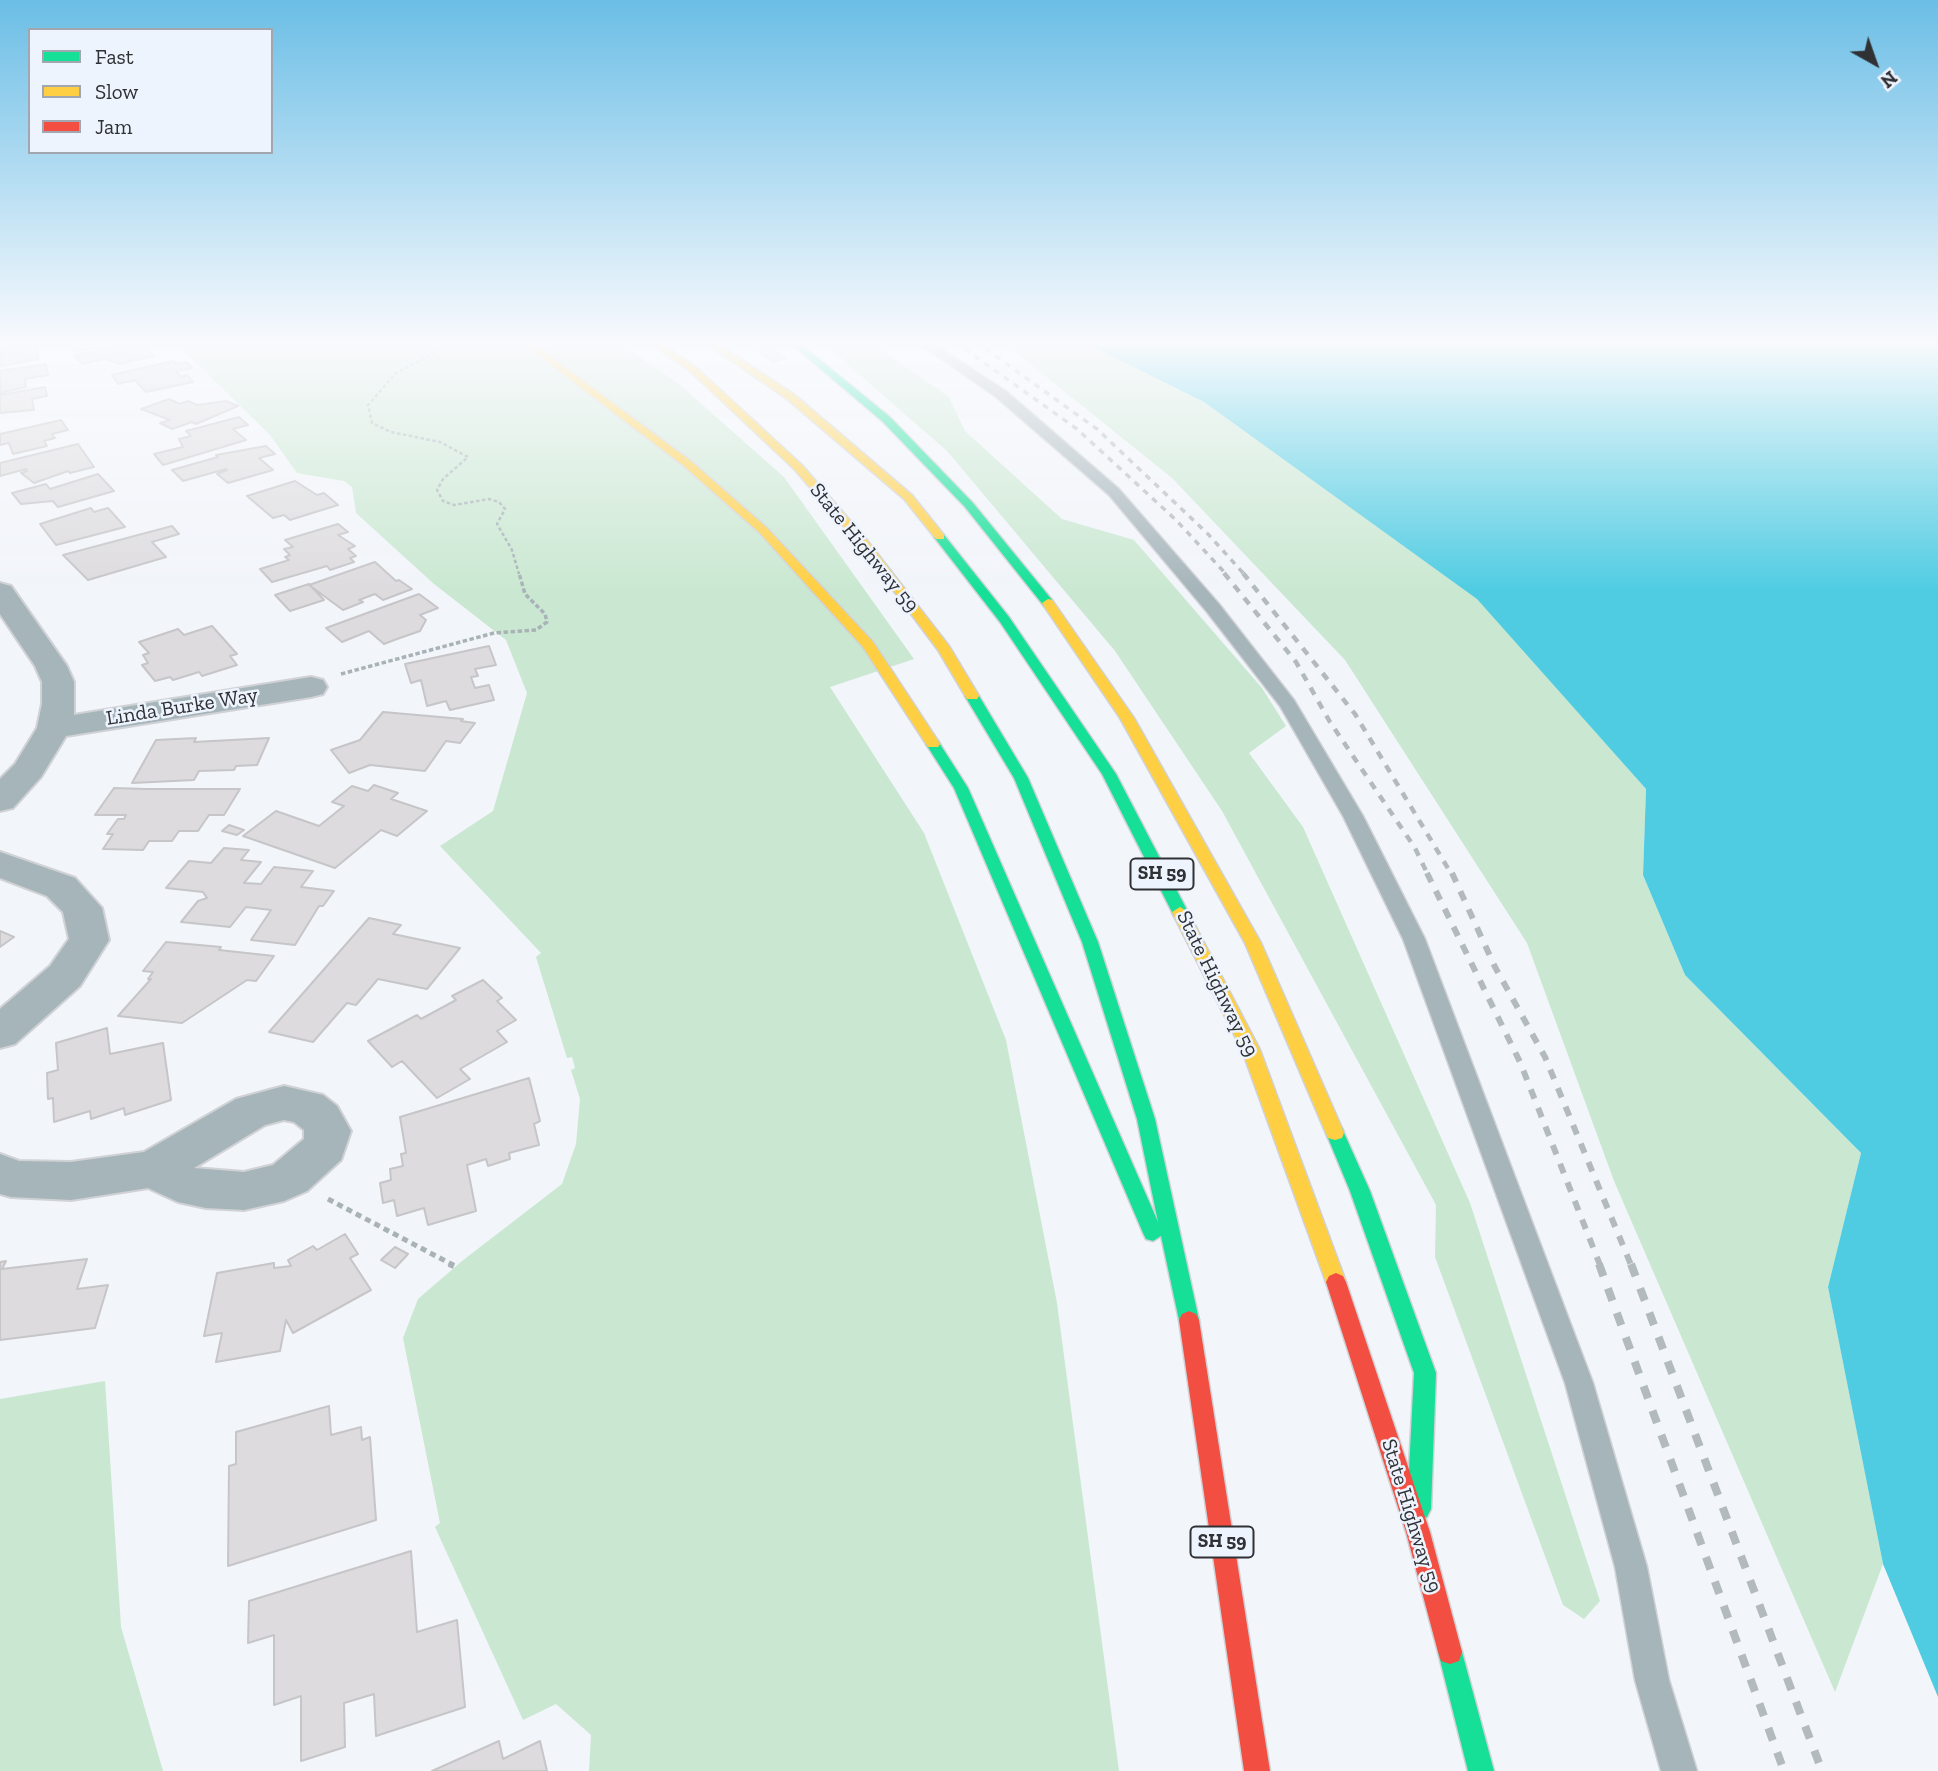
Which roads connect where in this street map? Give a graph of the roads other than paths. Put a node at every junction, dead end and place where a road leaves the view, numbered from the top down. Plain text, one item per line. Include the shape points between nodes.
1 (634, 425) edge
2 (753, 425) edge
3 (825, 425) edge
4 (891, 425) edge
5 (1036, 425) edge
6 (0, 592) edge
7 (311, 687) road end
8 (54, 728) junction
9 (0, 800) edge
10 (0, 864) edge
11 (0, 1033) edge
12 (154, 1169) junction
13 (0, 1172) edge
14 (1188, 1312) junction
15 (1418, 1532) junction
16 (1256, 1771) edge
17 (1481, 1771) edge
18 (1679, 1771) edge

1 - 14 main road via 688,464 816,584 867,646 961,788
2 - 14 main road, State Highway 59 / SH 59 via 798,467 862,541 944,649 1021,778 1090,942 1146,1119
3 - 15 main road, State Highway 59 / SH 59 via 908,497 1005,620 1109,775 1251,1050 1328,1258
4 - 15 main road via 969,505 1080,646 1127,718 1253,943 1360,1191 1425,1373
5 - 18 lane via 1114,492 1288,705 1353,816 1414,939 1579,1383 1631,1566 1651,1680
6 - 8 street via 58,682
7 - 8 street, Linda Burke Way
8 - 9 street via 29,770
10 - 11 street via 61,887 82,908 89,940 65,976
12 - 12 street via 252,1111 284,1103 307,1107 328,1131 325,1147 290,1178 268,1188 206,1189 178,1183
12 - 13 street via 71,1181 11,1179
14 - 16 main road, State Highway 59 / SH 59
15 - 17 main road, State Highway 59 / SH 59

